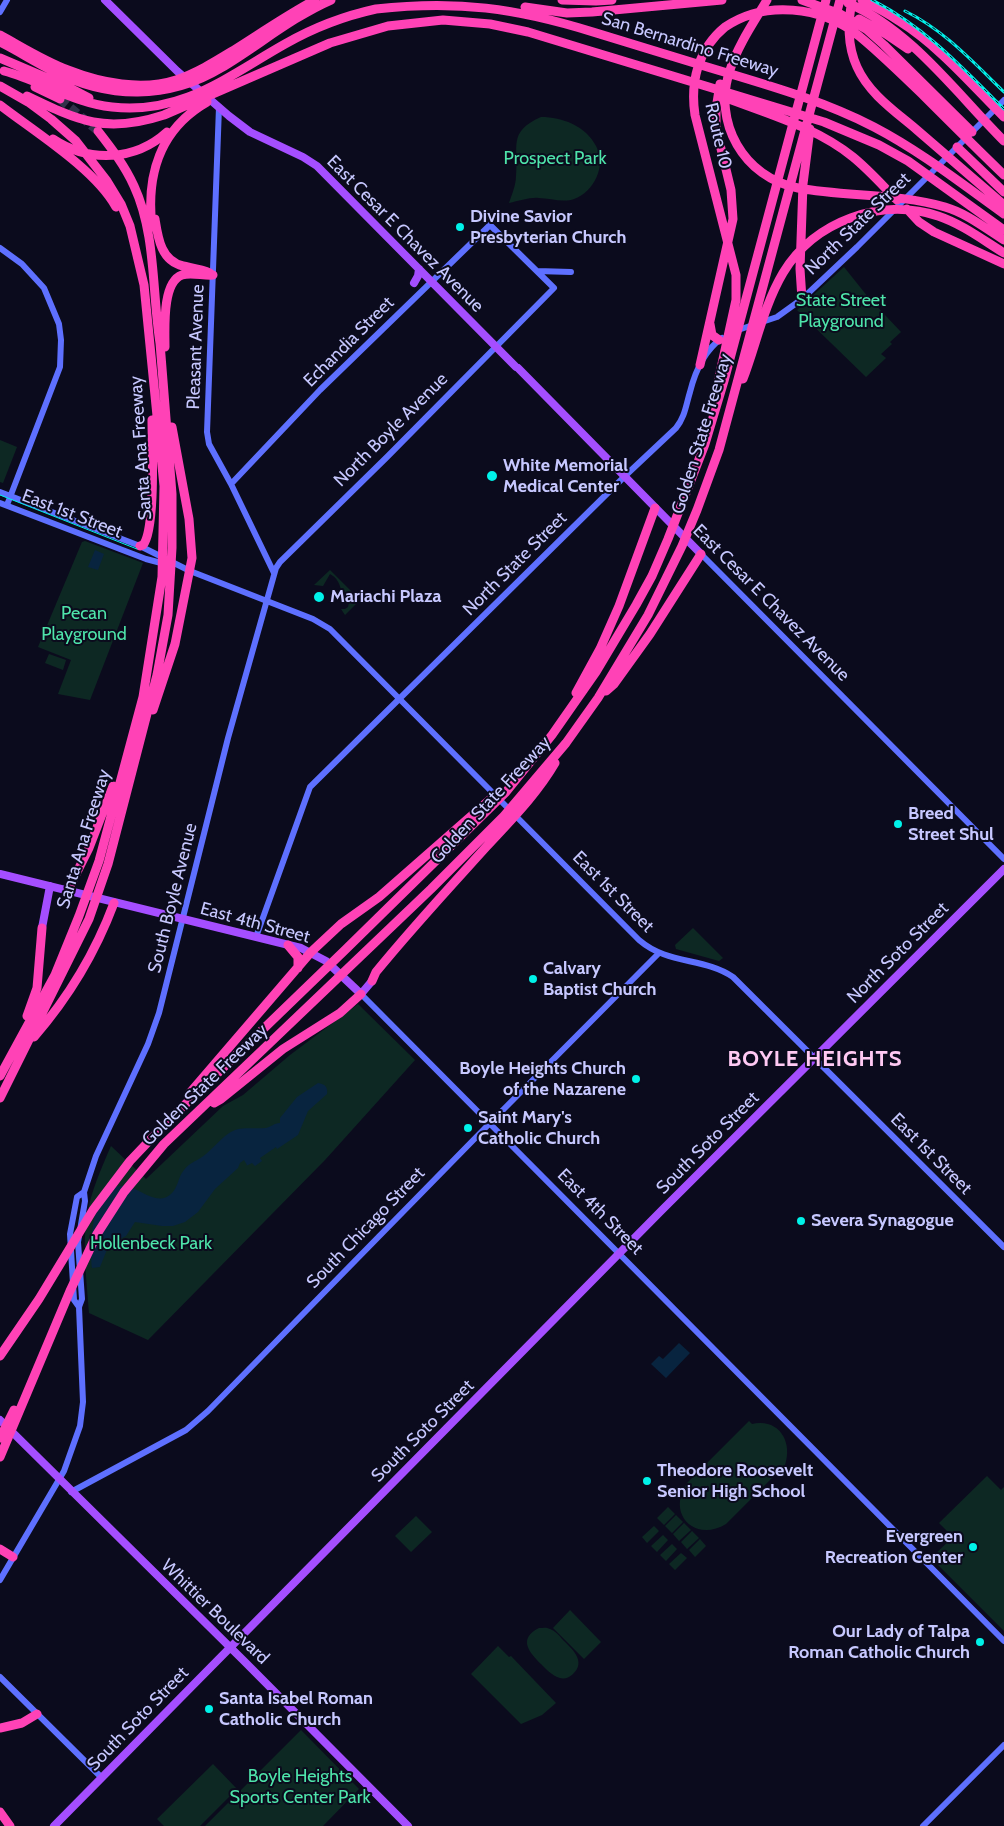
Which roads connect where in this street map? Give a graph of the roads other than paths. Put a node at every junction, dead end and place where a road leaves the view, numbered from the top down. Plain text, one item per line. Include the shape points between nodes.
1 (7, 0) edge
2 (105, 0) edge
3 (315, 0) edge
4 (331, 0) edge
5 (404, 0) edge
6 (486, 0) edge
7 (562, 0) edge
8 (612, 0) edge
9 (722, 0) edge
10 (767, 0) edge
11 (802, 0) edge
12 (818, 0) edge
13 (826, 0) edge
14 (841, 0) edge
15 (852, 0) edge
16 (862, 0) edge
17 (830, 10) junction
18 (0, 12) edge
19 (840, 14) junction
20 (344, 18) junction
21 (0, 35) edge
22 (814, 36) junction
23 (0, 42) edge
24 (0, 53) edge
25 (0, 58) edge
26 (930, 64) junction
27 (54, 68) junction
28 (2, 70) edge
29 (901, 74) junction
30 (249, 78) junction
31 (697, 83) junction
32 (0, 84) edge
33 (60, 99) tunnel mouth
34 (1004, 100) edge
35 (0, 105) edge
36 (217, 105) junction
37 (126, 108) junction
38 (720, 109) junction
39 (1004, 117) edge
40 (182, 120) junction
41 (98, 132) tunnel mouth
42 (972, 132) junction
43 (805, 141) junction
44 (1004, 141) edge
45 (957, 147) junction
46 (1004, 175) edge
47 (150, 192) junction
48 (1004, 192) edge
49 (900, 203) junction
50 (1004, 206) edge
51 (1004, 214) edge
52 (1004, 230) edge
53 (1004, 240) edge
54 (0, 248) edge
55 (1004, 253) edge
56 (139, 258) junction
57 (1004, 264) edge
58 (419, 269) junction
59 (537, 271) junction
60 (572, 272) dead end
61 (214, 275) junction
62 (431, 282) junction
63 (414, 283) dead end
64 (802, 299) junction
65 (710, 321) junction
66 (720, 340) junction
67 (160, 342) junction
68 (496, 347) junction
69 (161, 364) junction
70 (700, 365) junction
71 (154, 385) junction
72 (165, 401) junction
73 (712, 422) junction
74 (726, 424) junction
75 (625, 476) junction
76 (231, 484) junction
77 (0, 492) edge
78 (10, 495) junction
79 (3, 504) edge
80 (655, 508) junction
81 (140, 546) junction
82 (168, 547) junction
83 (701, 554) junction
84 (190, 571) junction
85 (274, 573) junction
86 (166, 578) junction
87 (266, 602) junction
88 (401, 698) junction
89 (598, 698) junction
90 (145, 723) junction
91 (552, 734) junction
92 (123, 766) junction
93 (492, 802) junction
94 (507, 819) junction
95 (1004, 859) edge
96 (1004, 869) edge
97 (0, 874) edge
98 (50, 886) junction
99 (71, 891) junction
100 (111, 902) junction
101 (183, 920) junction
102 (42, 928) joint
103 (256, 937) junction
104 (288, 945) junction
105 (311, 952) junction
106 (658, 954) junction
107 (298, 968) junction
108 (372, 980) joint
109 (361, 994) junction
110 (26, 1047) junction
111 (814, 1058) junction
112 (0, 1075) edge
113 (0, 1098) edge
114 (203, 1108) junction
115 (166, 1122) junction
116 (490, 1123) junction
117 (1004, 1247) edge
118 (619, 1254) junction
119 (58, 1317) junction
120 (0, 1356) edge
121 (0, 1420) edge
122 (0, 1438) edge
123 (0, 1457) edge
124 (59, 1479) junction
125 (71, 1492) junction
126 (0, 1549) edge
127 (13, 1557) junction
128 (0, 1580) edge
129 (1004, 1641) edge
130 (230, 1647) junction
131 (0, 1677) edge
132 (37, 1714) junction
133 (0, 1728) edge
134 (1004, 1744) edge
135 (102, 1778) junction
136 (0, 1812) edge
137 (10, 1826) edge
138 (54, 1826) edge
139 (408, 1826) edge
140 (924, 1826) edge

1 - 18 main road
2 - 36 main road, East Cesar E Chavez Avenue via 177,71
3 - 27 highway via 216,61 176,80 146,85 118,83
4 - 27 highway via 202,78 167,90 133,93 108,90 80,82
5 - 20 highway via 377,5
6 - 9 highway via 567,13
7 - 8 highway
10 - 38 highway via 740,47
11 - 17 highway
12 - 22 highway
13 - 22 highway
14 - 26 highway via 874,16 899,34
14 - 43 highway
15 - 50 highway via 851,50 860,74 876,94
16 - 39 highway via 918,35
17 - 19 highway
17 - 29 highway via 859,29
19 - 26 highway via 865,22
19 - 42 highway via 866,29
20 - 37 highway, San Bernardino Freeway via 301,35 230,77 188,97 162,105
20 - 51 highway, San Bernardino Freeway via 389,7 443,2 497,6 542,16 841,111 904,144
21 - 27 highway
22 - 73 highway, Golden State Freeway via 790,137
23 - 27 highway
24 - 27 highway
25 - 37 highway via 85,96
26 - 44 highway
28 - 33 highway
28 - 37 highway, San Bernardino Freeway via 89,102
29 - 46 highway, Route 10
29 - 73 highway, Route 10 via 844,26 795,8 767,8 741,17 722,29 704,51 694,78 695,115 737,288
30 - 31 highway, San Bernardino Freeway via 330,42 388,26 443,20 490,24 528,32
30 - 32 highway via 164,115 144,122 115,125 77,119
30 - 40 highway via 199,106
31 - 49 highway via 718,95 802,127 837,147 865,168
31 - 52 highway, San Bernardino Freeway via 824,122 879,145
32 - 56 highway, Santa Ana Freeway via 51,119 76,141 121,204
34 - 42 main road, North State Street
35 - 40 highway via 58,143 80,152 103,156 120,156 145,148
35 - 56 highway via 98,183 116,207
36 - 58 main road, East Cesar E Chavez Avenue via 250,132 317,166
36 - 61 main road, Pleasant Avenue
38 - 53 highway via 742,154 773,180 797,188 944,207 964,215
38 - 65 highway via 718,141 733,201 733,219
40 - 47 highway via 158,156
41 - 67 highway, Santa Ana Freeway via 124,166 148,229
42 - 45 main road, North State Street
43 - 64 highway via 800,270
43 - 74 highway, Golden State Freeway via 786,198
45 - 48 highway
45 - 49 main road, North State Street
47 - 61 highway via 158,237 165,255 177,264
47 - 67 highway via 162,333
49 - 57 highway via 934,232
49 - 64 main road, North State Street
54 - 78 main road via 22,264 44,288 62,340 60,367
55 - 74 highway via 950,221 910,210 874,211 833,225 800,251 777,283
56 - 71 highway, Santa Ana Freeway
58 - 62 main road, East Cesar E Chavez Avenue
58 - 63 main road
59 - 60 main road
59 - 62 main road, Echandia Street via 490,225
59 - 68 main road, North Boyle Avenue via 554,288
61 - 69 highway via 184,274 171,283 165,354
61 - 76 main road, Pleasant Avenue via 207,432 209,444
62 - 68 main road, East Cesar E Chavez Avenue
62 - 76 main road, Echandia Street via 320,390
64 - 66 main road, North State Street via 770,320
65 - 66 highway via 712,335
65 - 70 highway
66 - 70 main road, North State Street
67 - 69 highway, Santa Ana Freeway
68 - 75 main road, East Cesar E Chavez Avenue
68 - 85 main road, North Boyle Avenue via 280,562
69 - 72 highway, Santa Ana Freeway
70 - 75 main road, North State Street via 683,420 664,442
71 - 81 highway via 151,400 152,492 147,538
71 - 82 highway, Santa Ana Freeway
72 - 82 highway, Santa Ana Freeway via 172,494
72 - 84 highway via 189,519
73 - 91 highway, Golden State Freeway via 672,531 648,583 596,672
74 - 89 highway, Golden State Freeway via 682,546 648,614
75 - 80 main road, East Cesar E Chavez Avenue
75 - 88 main road, North State Street
76 - 85 main road, Pleasant Avenue
77 - 78 main road, East 1st Street
78 - 79 main road
78 - 81 main road, East 1st Street
79 - 84 main road, East 1st Street via 146,559
80 - 83 main road, East Cesar E Chavez Avenue
80 - 91 highway via 608,632
81 - 84 main road, East 1st Street
82 - 86 highway, Santa Ana Freeway
83 - 89 highway via 650,634 614,684
83 - 95 main road, East Cesar E Chavez Avenue
84 - 87 main road, East 1st Street
84 - 90 highway via 174,644 155,706
85 - 87 main road, North Boyle Avenue
86 - 90 highway, Santa Ana Freeway via 167,623
86 - 92 highway, Santa Ana Freeway via 143,697
87 - 88 main road, East 1st Street via 330,629
87 - 101 main road, South Boyle Avenue
88 - 103 main road, North State Street via 310,787
88 - 106 main road, East 1st Street via 639,940
89 - 94 highway, Golden State Freeway
90 - 110 highway, Santa Ana Freeway via 108,864 89,919
91 - 93 highway, Golden State Freeway
92 - 99 highway
92 - 112 highway, Santa Ana Freeway via 99,861 79,916 55,975
93 - 105 highway via 380,897 340,924
93 - 115 highway, Golden State Freeway via 344,951
94 - 108 highway via 411,929
94 - 114 highway, Golden State Freeway
96 - 111 main road, North Soto Street
97 - 98 main road, East 4th Street
98 - 99 main road, East 4th Street
98 - 102 main road
99 - 100 main road, East 4th Street
100 - 101 main road, East 4th Street
100 - 110 highway via 99,939 65,997
101 - 103 main road, East 4th Street
101 - 124 main road, South Boyle Avenue via 156,1024 96,1156 84,1192 77,1197 70,1234 74,1300 79,1307 82,1412 71,1454
102 - 112 highway via 37,988
103 - 104 main road, East 4th Street
104 - 105 main road, East 4th Street
104 - 107 highway via 298,957
105 - 107 highway
105 - 109 main road, East 4th Street via 326,961
106 - 111 main road, East 1st Street via 720,970 733,978
106 - 116 main road, South Chicago Street
107 - 115 highway
108 - 109 main road
109 - 114 highway via 340,1013 283,1050 221,1099
109 - 116 main road, East 4th Street
110 - 113 highway, Santa Ana Freeway
111 - 117 main road, East 1st Street
111 - 118 main road, South Soto Street
114 - 119 highway, Golden State Freeway via 164,1144 124,1192 102,1226
115 - 120 highway, Golden State Freeway via 130,1161 93,1210
116 - 118 main road, East 4th Street
116 - 125 main road, South Chicago Street via 208,1412 186,1430
118 - 129 main road, East 4th Street
118 - 130 main road, South Soto Street
119 - 122 highway
119 - 123 highway, Golden State Freeway
121 - 124 main road, Whittier Boulevard
124 - 125 main road, Whittier Boulevard
124 - 127 main road, South Boyle Avenue
125 - 130 main road, Whittier Boulevard
126 - 127 highway
127 - 128 main road, South Boyle Avenue
130 - 135 main road, South Soto Street
130 - 139 main road, Whittier Boulevard
131 - 132 main road
132 - 133 highway via 22,1723
132 - 135 main road
134 - 140 main road
135 - 138 main road, South Soto Street
136 - 137 highway

